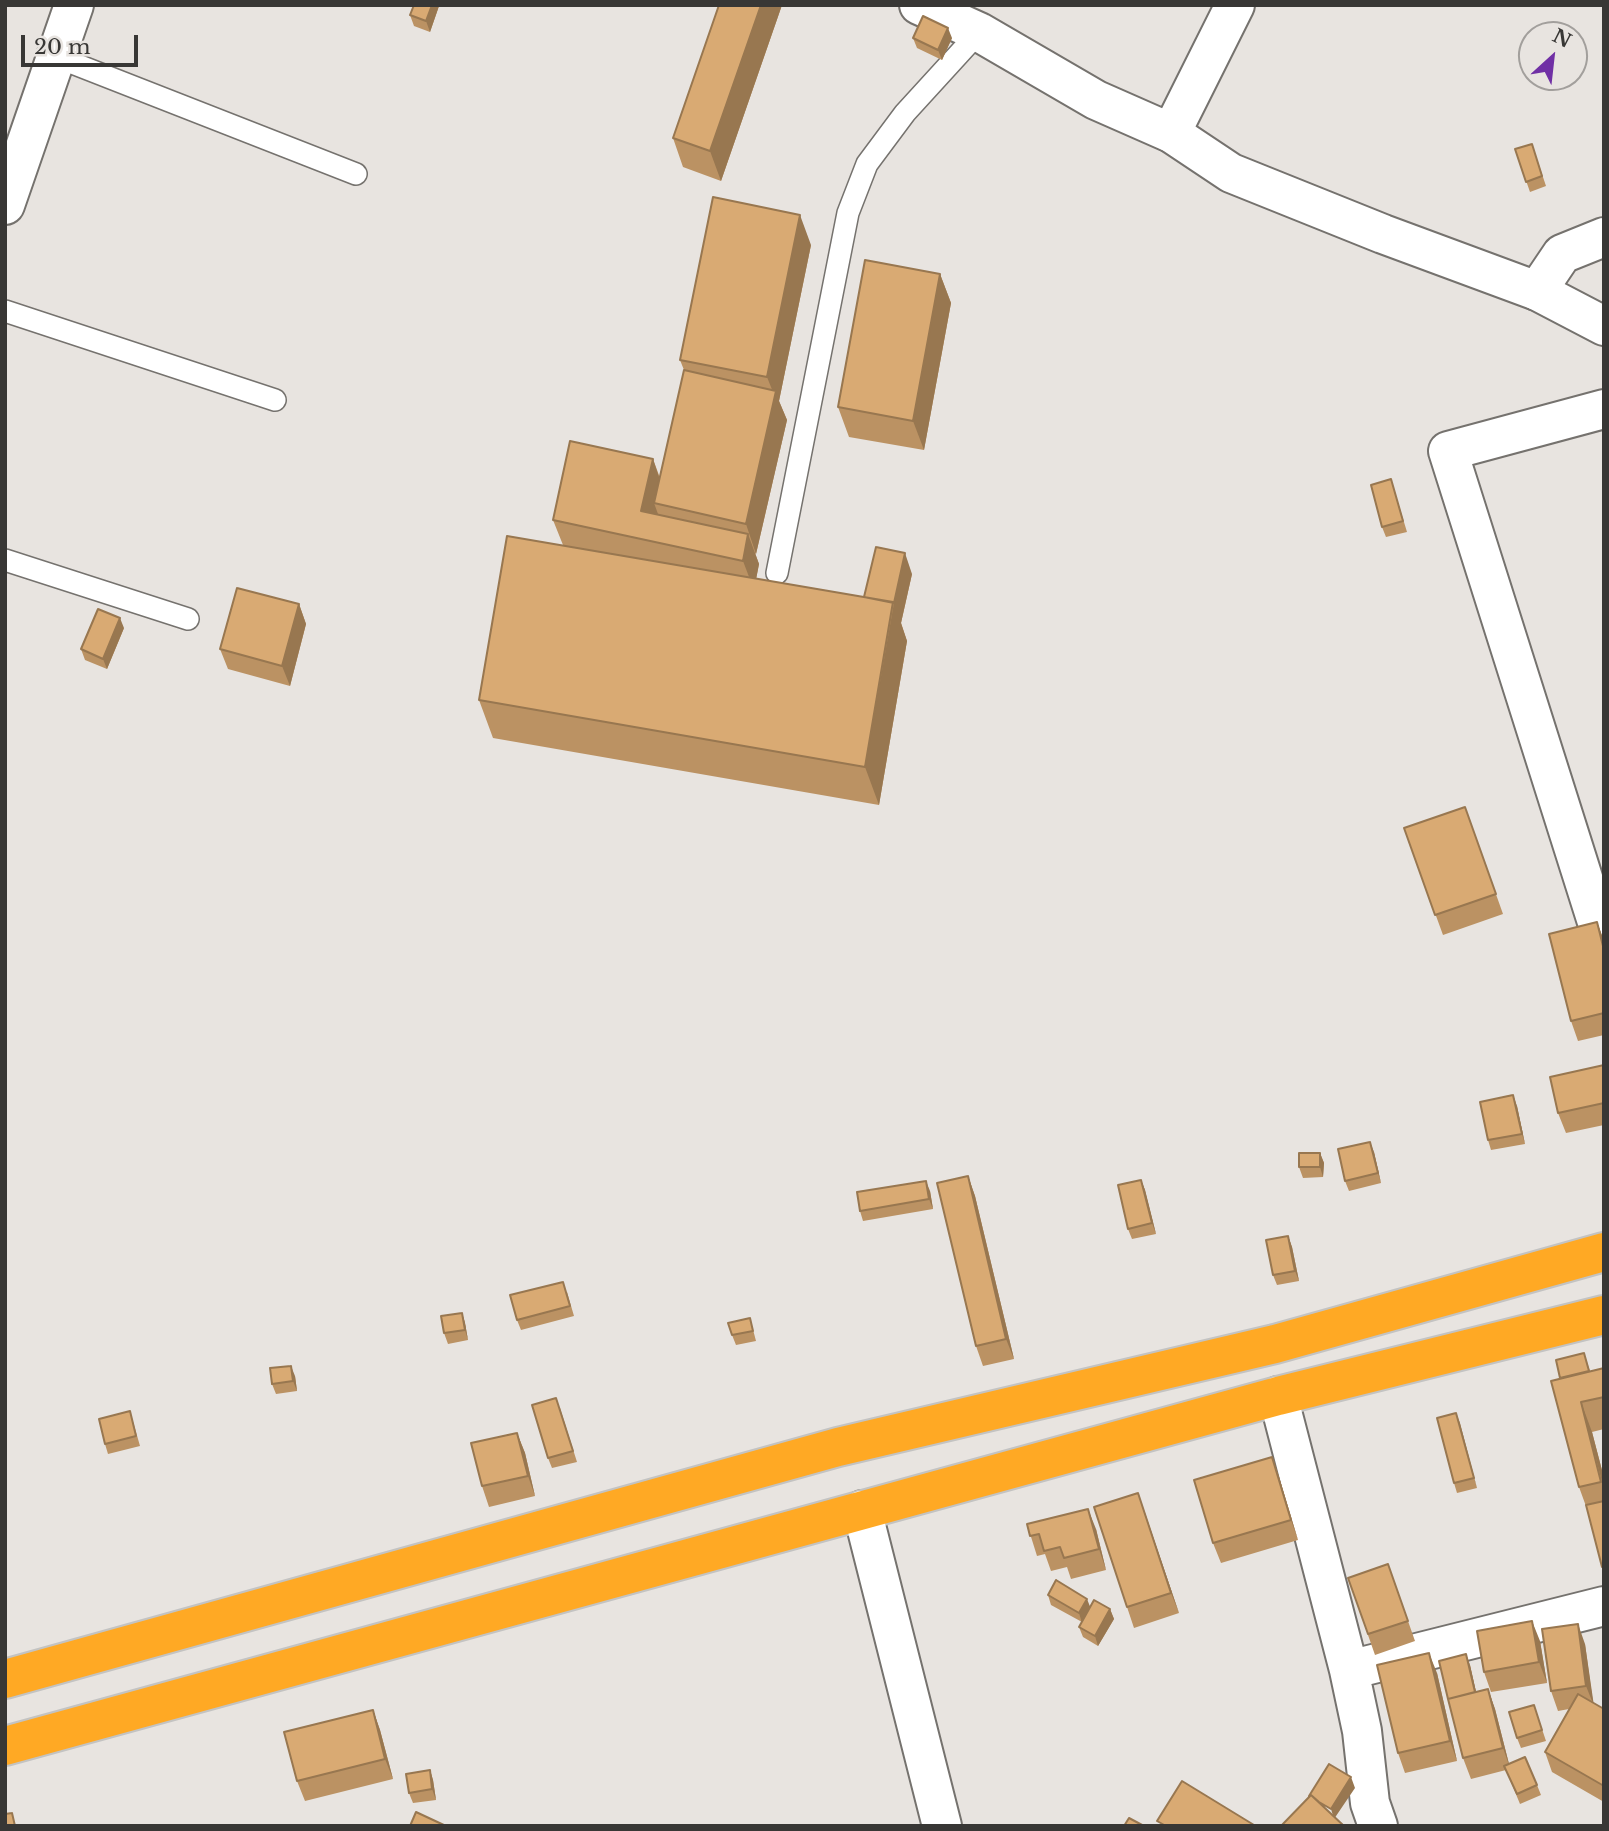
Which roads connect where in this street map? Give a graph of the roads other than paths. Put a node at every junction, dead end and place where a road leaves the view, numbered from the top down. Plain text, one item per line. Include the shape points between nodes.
1 (74, 5) edge
2 (919, 5) edge
3 (1235, 5) edge
4 (979, 32) junction
5 (57, 57) junction
6 (1171, 133) junction
7 (356, 174) dead end
8 (5, 205) edge
9 (1604, 237) edge
10 (1537, 291) junction
11 (5, 310) edge
12 (1604, 326) edge
13 (275, 400) dead end
14 (1604, 410) edge
15 (5, 560) edge
16 (777, 573) dead end
17 (188, 620) dead end
18 (1604, 920) edge
19 (1604, 1252) edge
20 (1604, 1315) edge
21 (1278, 1396) junction
22 (862, 1510) junction
23 (1604, 1606) edge
24 (1349, 1670) junction
25 (5, 1679) edge
26 (5, 1746) edge
27 (942, 1826) edge
28 (1378, 1826) edge

1 - 5 street
2 - 4 street
3 - 6 street
4 - 6 street via 1097,100
4 - 16 lane via 905,113 867,164 848,213
5 - 7 lane
5 - 8 street
6 - 10 street via 1231,173
9 - 10 street via 1562,254
10 - 12 street
11 - 13 lane
14 - 18 street via 1448,451 1597,922
15 - 17 lane
19 - 25 highway via 1275,1344 838,1447
20 - 21 highway
21 - 22 highway
21 - 24 street
22 - 26 highway
22 - 27 street
23 - 24 street
24 - 28 street via 1370,1804

